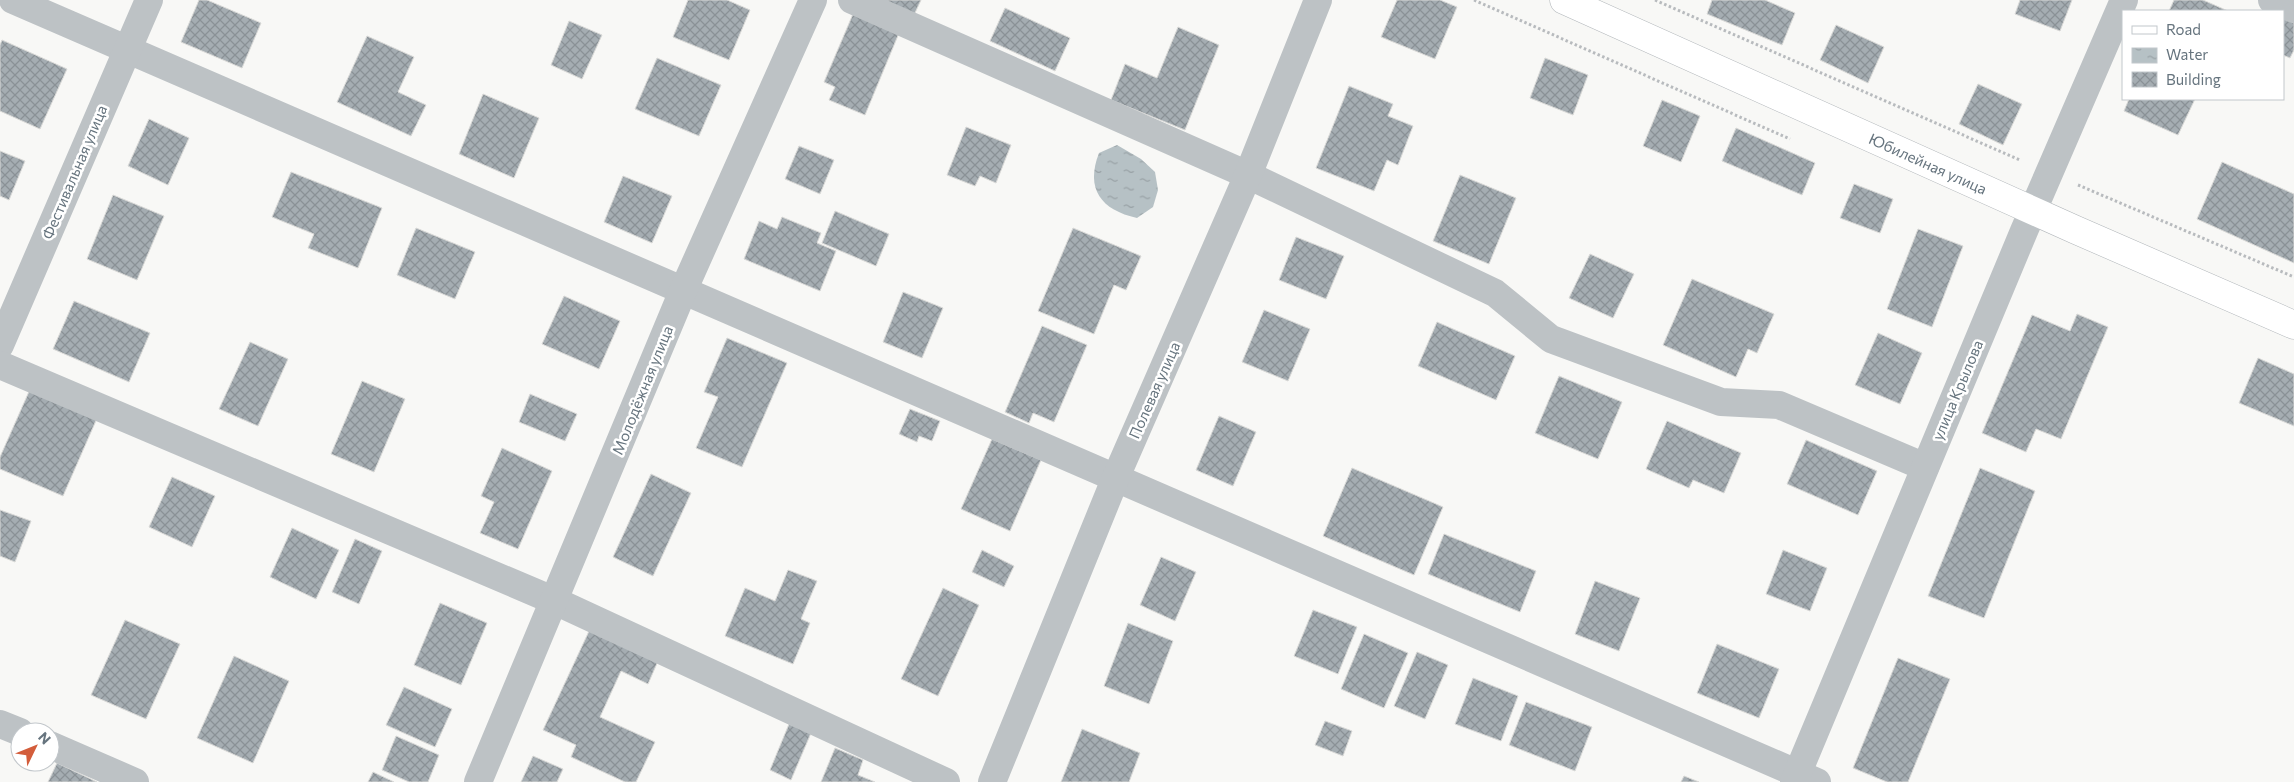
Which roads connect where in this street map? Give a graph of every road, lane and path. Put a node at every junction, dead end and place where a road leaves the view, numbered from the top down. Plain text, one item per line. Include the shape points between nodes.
1 (13, 0) edge
2 (149, 0) edge
3 (813, 0) edge
4 (852, 0) edge
5 (1318, 0) edge
6 (1564, 0) edge
7 (1654, 0) edge
8 (2124, 0) edge
9 (2272, 0) edge
10 (2294, 9) edge
11 (127, 50) junction
12 (2049, 172) junction
13 (1248, 176) junction
14 (2033, 210) junction
15 (2294, 277) edge
16 (683, 291) junction
17 (2294, 325) edge
18 (0, 345) edge
19 (0, 365) edge
20 (1925, 467) junction
21 (1116, 477) junction
22 (555, 601) junction
23 (60, 749) edge
24 (1803, 779) edge
25 (135, 782) edge
26 (478, 782) edge
27 (946, 782) edge
28 (992, 782) edge

1 - 11 street
2 - 11 street, Фестивальная улица
3 - 16 street, Молодёжная улица
4 - 13 street
5 - 13 street, Полевая улица
6 - 14 main road, Юбилейная улица
7 - 12 path
8 - 12 street, улица Крылова
9 - 10 street
11 - 16 street
11 - 18 street, Фестивальная улица
12 - 14 street, улица Крылова
12 - 15 path
13 - 20 street via 1495,293 1551,339 1722,402 1779,405
13 - 21 street, Полевая улица
14 - 17 main road, Юбилейная улица
14 - 20 street, улица Крылова
16 - 21 street
16 - 22 street, Молодёжная улица
19 - 22 street
20 - 24 street, улица Крылова
21 - 24 street
21 - 28 street, Полевая улица
22 - 26 street, Молодёжная улица
22 - 27 street
23 - 25 street

